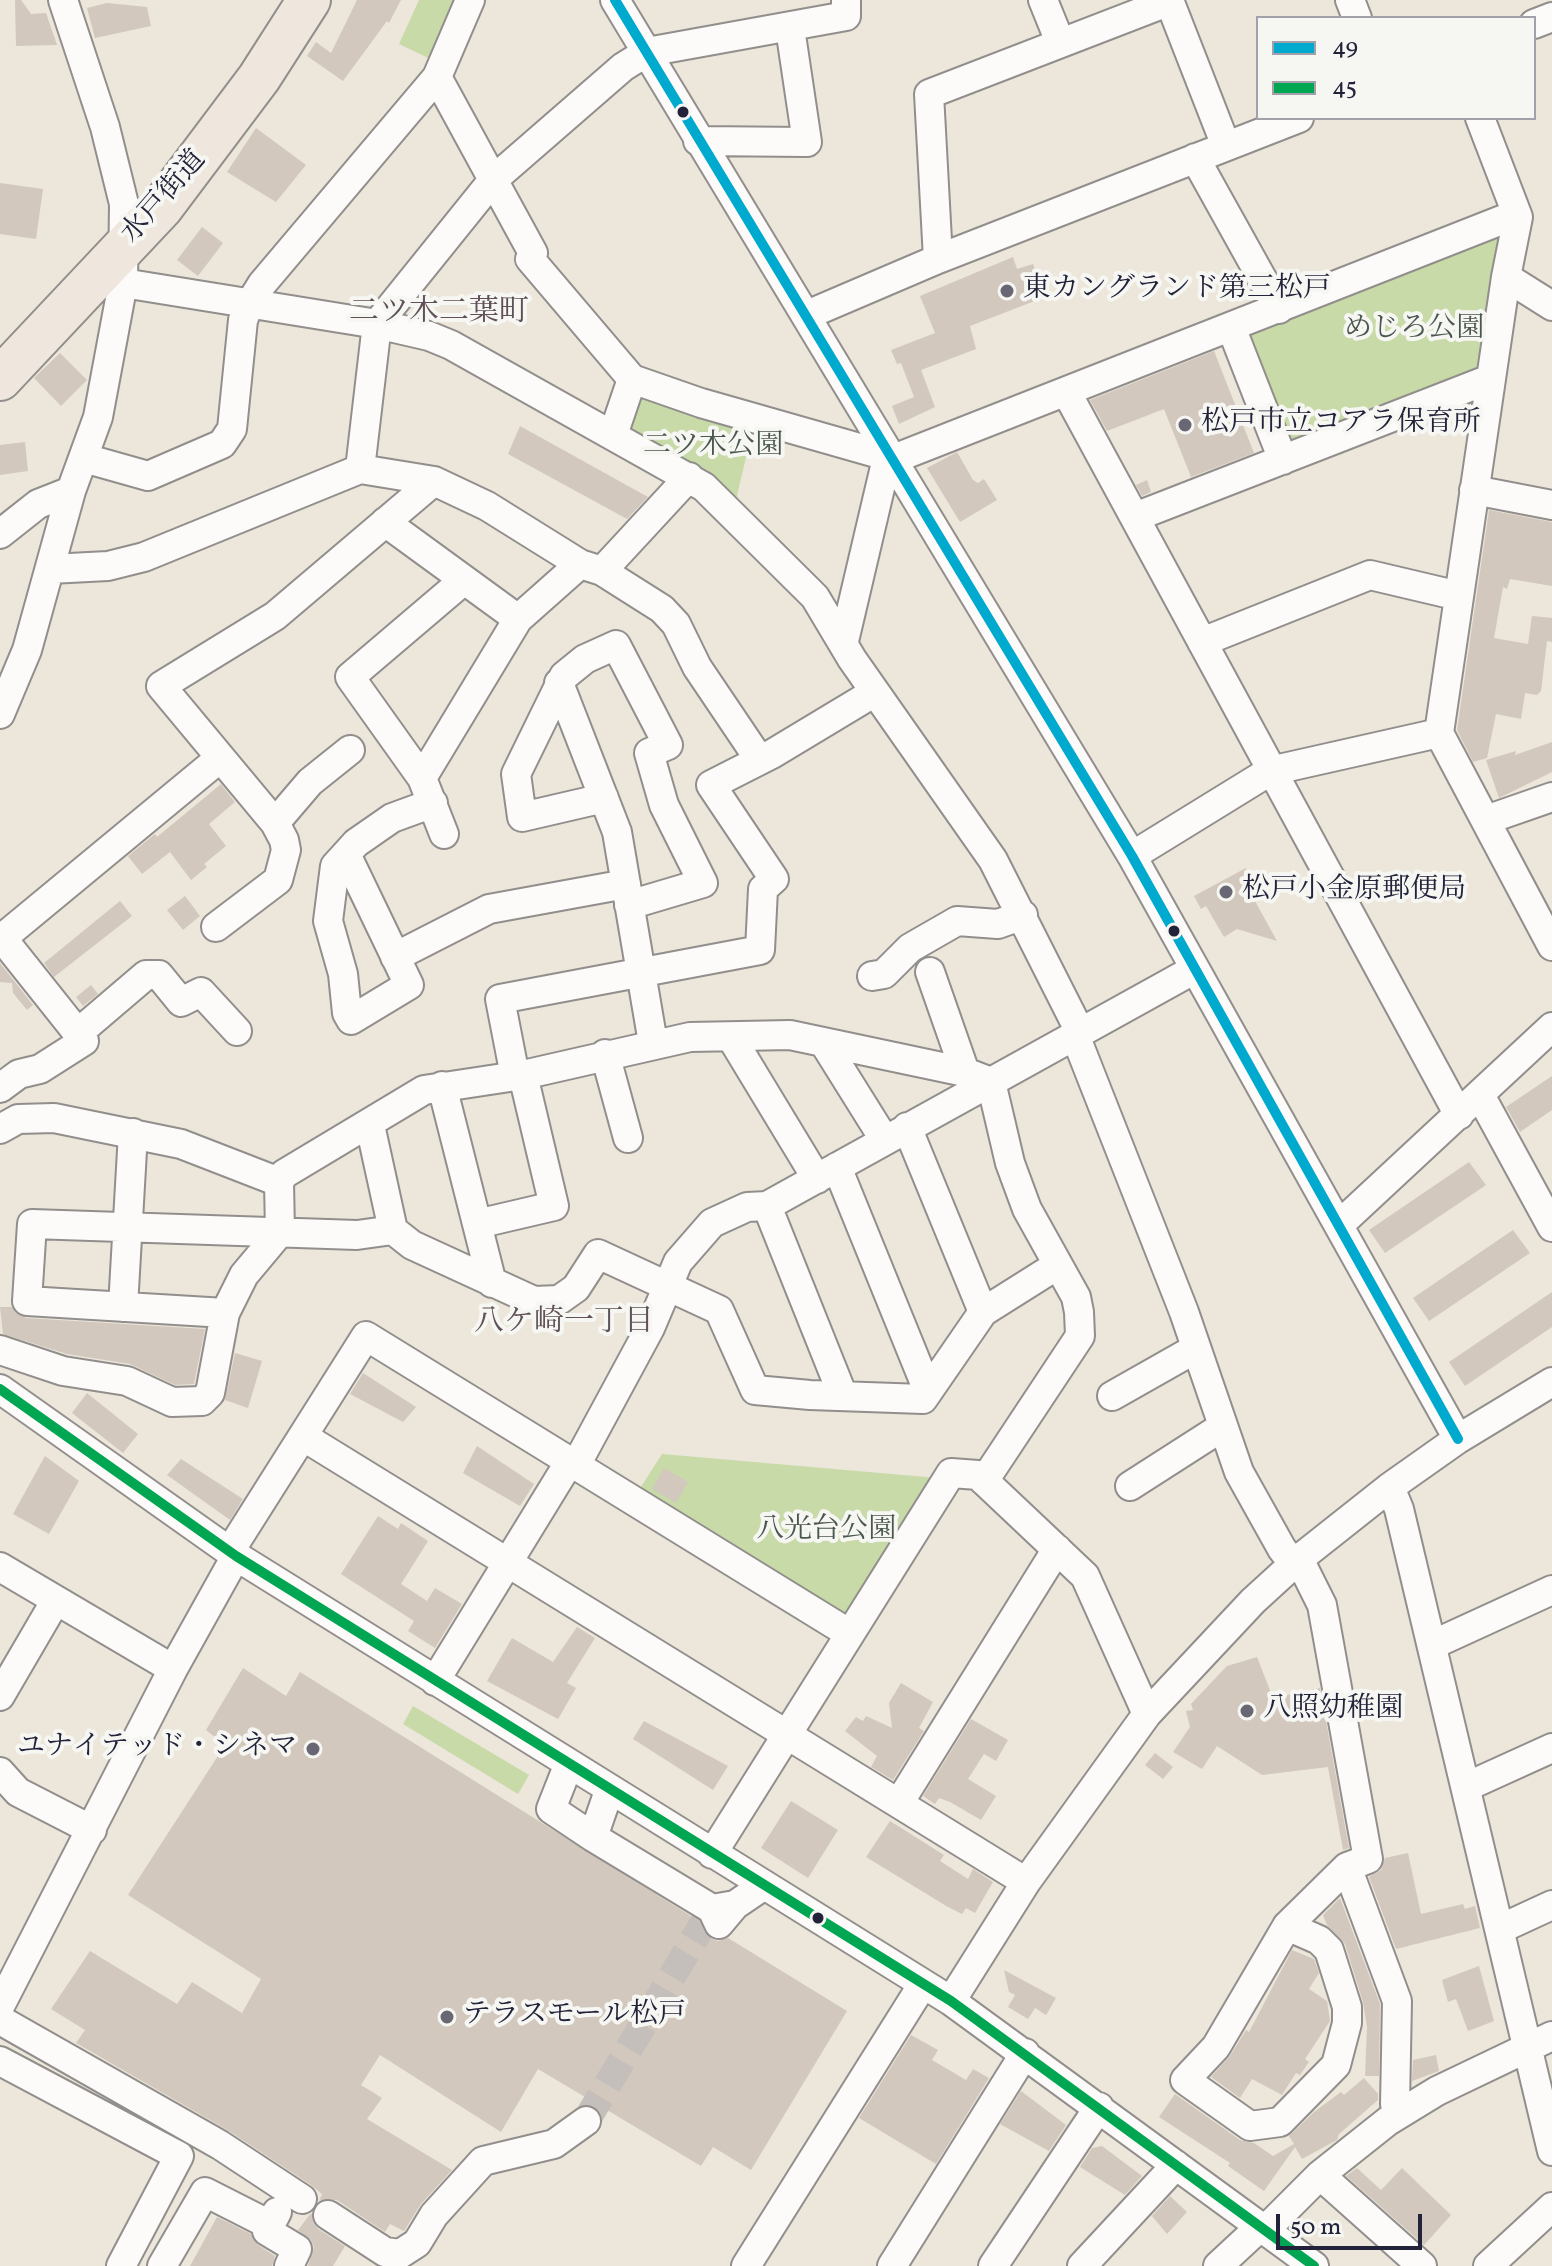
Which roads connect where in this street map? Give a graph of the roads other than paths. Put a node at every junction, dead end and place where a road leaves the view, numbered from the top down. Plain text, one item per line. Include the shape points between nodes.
1 (63, 0) edge
2 (309, 0) edge
3 (470, 0) edge
4 (615, 0) edge
5 (846, 0) edge
6 (1043, 0) edge
7 (1169, 1) edge
8 (790, 28) junction
9 (1060, 42) junction
10 (647, 52) junction
11 (437, 77) junction
12 (1294, 120) edge
13 (1481, 120) edge
14 (698, 141) junction
15 (1226, 146) junction
16 (1195, 158) junction
17 (493, 180) junction
18 (1517, 214) junction
19 (938, 259) junction
20 (125, 264) junction
21 (1506, 277) junction
22 (249, 305) junction
23 (1552, 306) edge
24 (1279, 309) junction
25 (807, 315) junction
26 (377, 324) junction
27 (1231, 327) junction
28 (0, 379) edge
29 (632, 379) junction
30 (1490, 379) junction
31 (1067, 393) junction
32 (613, 435) junction
33 (889, 457) junction
34 (84, 458) junction
35 (1283, 460) junction
36 (360, 469) junction
37 (689, 477) junction
38 (434, 481) junction
39 (1474, 490) junction
40 (71, 491) junction
41 (1552, 505) edge
42 (1135, 517) junction
43 (385, 522) junction
44 (0, 534) edge
45 (591, 568) junction
46 (50, 569) junction
47 (464, 580) junction
48 (1459, 596) junction
49 (518, 619) junction
50 (844, 641) junction
51 (1202, 642) junction
52 (559, 683) junction
53 (875, 692) junction
54 (0, 714) edge
55 (1439, 733) junction
56 (350, 750) dead end
57 (220, 758) junction
58 (759, 759) junction
59 (1270, 771) junction
60 (427, 790) junction
61 (1552, 797) edge
62 (604, 798) junction
63 (1486, 820) junction
64 (275, 823) junction
65 (444, 834) dead end
66 (346, 854) junction
67 (1132, 856) junction
68 (627, 894) junction
69 (1023, 915) junction
70 (216, 927) dead end
71 (1, 939) edge
72 (1552, 946) edge
73 (395, 957) junction
74 (1195, 969) junction
75 (930, 972) dead end
76 (640, 973) junction
77 (872, 976) dead end
78 (1552, 1027) edge
79 (237, 1031) dead end
80 (78, 1033) junction
81 (1078, 1033) junction
82 (731, 1037) junction
83 (653, 1043) junction
84 (824, 1043) junction
85 (605, 1054) junction
86 (519, 1075) junction
87 (978, 1077) junction
88 (442, 1086) junction
89 (0, 1088) edge
90 (1480, 1095) junction
91 (1459, 1115) junction
92 (370, 1125) junction
93 (0, 1129) edge
94 (133, 1133) junction
95 (896, 1133) junction
96 (628, 1138) dead end
97 (827, 1173) junction
98 (279, 1182) junction
99 (767, 1206) junction
100 (477, 1224) junction
101 (1339, 1225) junction
102 (1552, 1227) edge
103 (129, 1228) junction
104 (393, 1230) junction
105 (280, 1232) junction
106 (1056, 1266) junction
107 (492, 1283) junction
108 (668, 1284) junction
109 (123, 1307) junction
110 (983, 1312) junction
111 (225, 1313) junction
112 (1195, 1349) junction
113 (0, 1350) edge
114 (1552, 1382) edge
115 (928, 1391) junction
116 (843, 1396) junction
117 (1112, 1396) dead end
118 (4, 1400) edge
119 (1222, 1427) junction
120 (304, 1437) junction
121 (1458, 1439) junction
122 (573, 1463) junction
123 (984, 1481) junction
124 (1130, 1486) dead end
125 (1390, 1487) junction
126 (1057, 1549) junction
127 (233, 1554) junction
128 (508, 1561) junction
129 (1296, 1562) junction
130 (0, 1567) edge
131 (1552, 1590) edge
132 (56, 1600) junction
133 (850, 1634) junction
134 (1432, 1645) junction
135 (173, 1669) junction
136 (435, 1681) junction
137 (0, 1696) edge
138 (1147, 1714) junction
139 (785, 1734) junction
140 (1552, 1748) edge
141 (568, 1766) junction
142 (0, 1772) edge
143 (1466, 1787) junction
144 (609, 1791) junction
145 (899, 1803) junction
146 (92, 1830) junction
147 (593, 1837) junction
148 (712, 1854) junction
149 (1347, 1867) junction
150 (1026, 1882) junction
151 (763, 1886) junction
152 (1552, 1905) edge
153 (1287, 1926) junction
154 (1500, 1929) junction
155 (923, 1984) junction
156 (951, 2001) junction
157 (0, 2006) edge
158 (0, 2020) edge
159 (1540, 2042) edge
160 (1025, 2053) junction
161 (0, 2061) edge
162 (1099, 2107) junction
163 (1399, 2114) junction
164 (586, 2121) tunnel mouth
165 (1552, 2151) edge
166 (483, 2161) junction
167 (1176, 2165) junction
168 (450, 2169) dead end
169 (1320, 2175) junction
170 (1552, 2207) edge
171 (328, 2215) dead end
172 (270, 2225) junction
173 (1263, 2228) junction
174 (121, 2266) edge
175 (162, 2266) edge
176 (289, 2266) edge
177 (746, 2266) edge
178 (892, 2266) edge
179 (993, 2266) edge
180 (1082, 2266) edge
181 (1218, 2266) edge
182 (1314, 2266) edge
183 (1422, 2266) edge
184 (1488, 2266) edge

1 - 20 street via 124,204
2 - 20 highway, 水戸街道
3 - 11 street
4 - 10 street
5 - 8 street via 846,16
6 - 9 street
7 - 9 street
7 - 15 street
8 - 10 street
8 - 14 street via 807,142
9 - 19 street via 929,94
10 - 14 street
10 - 17 street
11 - 17 street
11 - 22 street
12 - 15 street
13 - 18 street
14 - 25 street
15 - 16 street
16 - 19 street
16 - 24 street
17 - 26 street
17 - 29 street via 533,253 530,259
18 - 21 street
18 - 24 street
19 - 25 street
20 - 22 street
20 - 28 highway, 水戸街道
20 - 34 street via 109,373
21 - 23 street
21 - 30 street
22 - 26 street
22 - 34 street via 232,429 222,444 148,476
24 - 27 street
25 - 33 street
26 - 32 street via 451,345
26 - 36 street
27 - 31 street
27 - 35 street
29 - 32 street
29 - 33 street
30 - 35 street
30 - 39 street
31 - 33 street
31 - 42 street
32 - 37 street
33 - 50 street
33 - 67 street
34 - 40 street
35 - 42 street
36 - 38 street
36 - 46 street via 165,550 108,566
37 - 45 street
37 - 50 street via 733,513 815,597
38 - 43 street
38 - 45 street
39 - 41 street
39 - 48 street
40 - 44 street via 38,504
40 - 46 street
42 - 51 street
43 - 47 street
43 - 57 street via 275,616 161,686
45 - 49 street
45 - 58 street via 644,596 676,624 697,667
46 - 54 street via 27,650
47 - 49 street
47 - 60 street via 350,677
48 - 51 street via 1370,575
48 - 55 street
49 - 60 street
50 - 53 street
51 - 59 street
52 - 62 street
52 - 62 street via 516,774 522,817
52 - 68 street via 585,659 616,645 668,745 649,753 664,805 703,883
53 - 58 street
53 - 69 street via 993,860
55 - 59 street
55 - 63 street
56 - 64 street via 310,782
57 - 64 street
57 - 71 street
58 - 76 street via 711,785 774,879 763,889 760,950
59 - 67 street
59 - 91 street
60 - 65 street
60 - 66 street
61 - 63 street
62 - 68 street via 617,832
63 - 72 street
64 - 70 street via 286,850 278,880
66 - 73 street
66 - 73 street via 335,866 328,921 351,1020 409,985
67 - 74 street
68 - 73 street via 489,909
68 - 76 street
69 - 77 street via 998,924 957,921 910,948 884,974
69 - 81 street
71 - 80 street
74 - 81 street
74 - 101 street
75 - 87 street
76 - 83 street
76 - 86 street via 500,999
78 - 90 street
79 - 80 street via 201,992 181,1002 159,975 146,975
80 - 89 street via 84,1041
81 - 87 street
81 - 112 street
82 - 83 street
82 - 84 street via 790,1035
82 - 97 street
83 - 85 street
84 - 87 street
84 - 95 street
85 - 86 street
85 - 96 street
86 - 88 street
86 - 100 street via 554,1206
87 - 95 street
87 - 106 street via 1027,1209
88 - 92 street via 424,1090
88 - 100 street
90 - 91 street
90 - 102 street
91 - 101 street
92 - 98 street via 284,1174
92 - 104 street
93 - 94 street via 35,1117
94 - 98 street via 181,1144
94 - 103 street
95 - 97 street
95 - 110 street
97 - 99 street
97 - 115 street
98 - 105 street
99 - 108 street via 747,1207 712,1223 686,1249
99 - 116 street
100 - 107 street
101 - 121 street
103 - 105 street
103 - 109 street
103 - 109 street via 32,1224 27,1301
104 - 105 street via 357,1235
104 - 107 street via 412,1245
105 - 111 street via 244,1275
106 - 110 street
106 - 123 street via 1076,1297 1080,1336
107 - 108 street via 534,1301 559,1300 576,1288 598,1254
108 - 116 street via 726,1318 755,1390
108 - 122 street via 650,1328
109 - 111 street
110 - 115 street
111 - 113 street via 210,1393 202,1401 172,1402 127,1381 63,1371
112 - 117 street
112 - 119 street
114 - 121 street
115 - 116 street via 923,1399
118 - 127 street
119 - 124 street
119 - 129 street via 1239,1472 1282,1549
120 - 122 street via 366,1336
120 - 127 street
120 - 128 street
121 - 125 street
122 - 128 street
122 - 133 street
123 - 126 street
123 - 133 street via 978,1475 951,1473
125 - 129 street
125 - 134 street
126 - 138 street via 1085,1576
126 - 145 street
127 - 135 street
127 - 136 street
128 - 136 street
128 - 139 street
129 - 138 street
129 - 149 street via 1322,1605 1368,1859
130 - 132 street
131 - 134 street
132 - 135 street
132 - 137 street
133 - 139 street
134 - 143 street
135 - 146 street
136 - 141 street
138 - 150 street
139 - 145 street
139 - 148 street
140 - 143 street
141 - 144 street
141 - 147 street via 551,1809
142 - 146 street via 18,1792
143 - 154 street
144 - 147 street
144 - 148 street
145 - 150 street
146 - 157 street
147 - 151 street via 722,1912
148 - 151 street
149 - 153 street
149 - 163 street via 1397,2001
150 - 156 street
151 - 155 street
152 - 154 street
153 - 153 street via 1329,1950 1347,2023 1336,2065 1280,2122 1250,2126 1185,2080 1216,2047
154 - 159 street
155 - 156 street
155 - 177 street
156 - 160 street
158 - 172 street via 223,2140 296,2195
159 - 163 street
159 - 165 street
160 - 162 street
160 - 178 street
161 - 174 street via 179,2156
162 - 167 street
162 - 179 street
163 - 169 street
164 - 166 street via 554,2144
166 - 168 street via 456,2161
166 - 171 street via 434,2215 417,2243 400,2254 385,2252
167 - 173 street
167 - 180 street
169 - 173 street
169 - 183 street
170 - 184 street
172 - 175 street via 205,2192
172 - 176 street via 267,2231 297,2249
173 - 181 street
173 - 182 street

